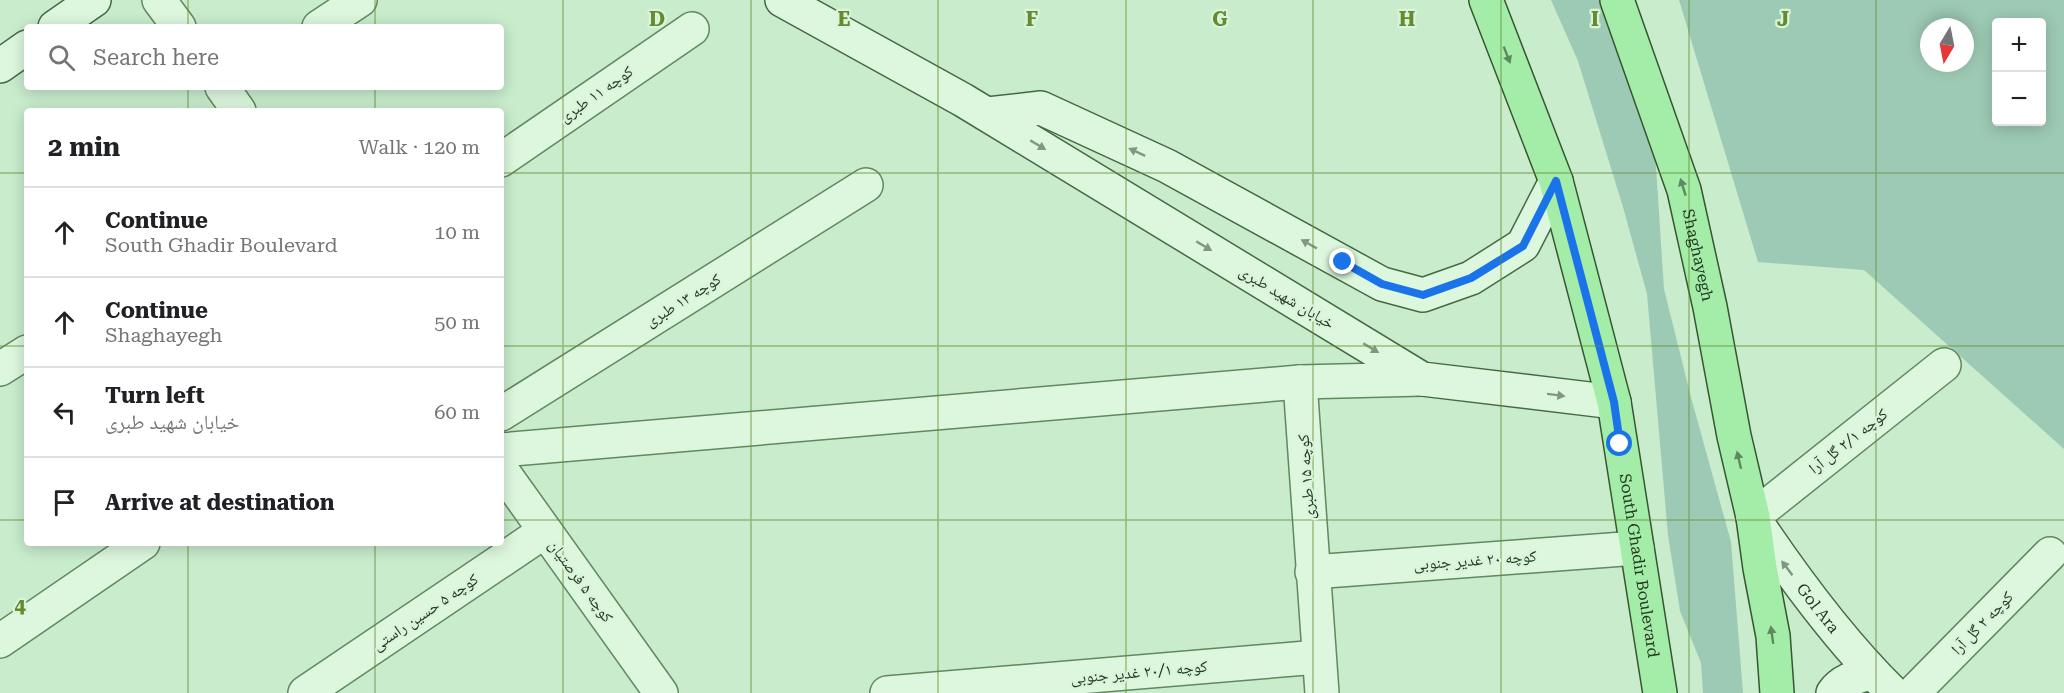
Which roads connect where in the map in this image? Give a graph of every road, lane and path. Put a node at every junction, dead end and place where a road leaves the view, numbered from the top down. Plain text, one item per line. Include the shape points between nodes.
1 (94, 0) edge
2 (159, 0) edge
3 (360, 0) edge
4 (782, 0) edge
5 (1486, 0) edge
6 (1617, 0) edge
7 (59, 24) edge
8 (177, 24) edge
9 (324, 24) edge
10 (692, 28) dead end
11 (24, 49) edge
12 (0, 66) edge
13 (988, 114) junction
14 (504, 158) edge
15 (1556, 181) junction
16 (866, 185) dead end
17 (24, 354) edge
18 (1944, 365) dead end
19 (0, 369) edge
20 (1422, 379) junction
21 (1299, 382) junction
22 (1614, 402) junction
23 (504, 412) edge
24 (504, 450) edge
25 (504, 473) edge
26 (1753, 517) junction
27 (545, 531) junction
28 (139, 546) edge
29 (1637, 549) junction
30 (2050, 554) dead end
31 (1312, 572) junction
32 (0, 641) edge
33 (1318, 657) junction
34 (1882, 683) edge
35 (305, 693) edge
36 (661, 693) edge
37 (887, 693) edge
38 (1322, 693) edge
39 (1660, 693) edge
40 (1777, 693) edge
41 (1833, 693) edge
42 (1914, 693) edge

1 - 7 street
2 - 8 street
3 - 9 street
4 - 13 street, خیابان شهید طبری
5 -> 15 main road
26 -> 6 main road, Shaghayegh via 1684,190
10 - 14 street, کوچه ۱۱ طبری
11 - 12 street
15 -> 13 street via 1523,246 1471,278 1423,295 1382,284 1167,166 1041,108
13 -> 20 street, خیابان شهید طبری
15 - 22 main road
16 - 23 street, کوچه ۱۳ طبری
17 - 19 street
18 - 26 street, کوچه ۲/۱ گل آرا
20 - 21 street
20 -> 22 street, خیابان شهید طبری
21 - 24 street
21 - 31 street, کوچه ۱۵ طبری
22 - 29 main road, South Ghadir Boulevard
25 - 27 street, کوچه ۵ فرصتیان
34 -> 26 street, Gol Ara via 1785,566
40 -> 26 main road via 1773,636
27 - 35 street, کوچه ۵ حسین راستی
27 - 36 street, کوچه ۵ فرصتیان
28 - 32 street
29 - 31 street, کوچه ۲۰ غدیر جنوبی
29 - 39 main road, South Ghadir Boulevard
30 - 42 street, کوچه ۲ گل آرا
31 - 33 street, کوچه ۱۵ طبری
33 - 37 street, کوچه ۲۰/۱ غدیر جنوبی
33 - 38 street, کوچه ۱۵ طبری
34 - 41 street via 1852,677

